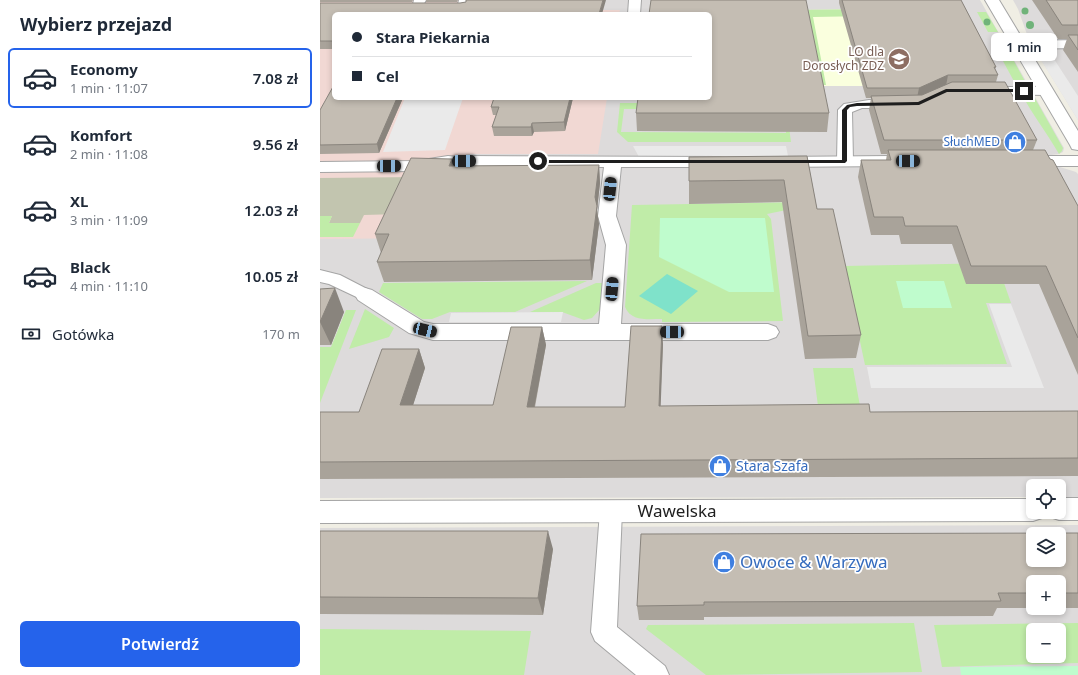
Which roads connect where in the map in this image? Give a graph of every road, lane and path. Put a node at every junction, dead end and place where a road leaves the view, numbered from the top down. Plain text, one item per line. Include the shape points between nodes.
1 (465, 0) edge
2 (635, 0) edge
3 (992, 0) edge
4 (419, 3) edge
5 (387, 7) edge
6 (634, 12) edge
7 (1078, 44) edge
8 (1018, 45) junction
9 (968, 91) edge
10 (1046, 91) junction
11 (911, 104) edge
12 (1078, 145) edge
13 (464, 161) joint
14 (845, 161) junction
15 (908, 161) edge
16 (1011, 161) edge
17 (1078, 161) edge
18 (613, 162) junction
19 (733, 162) edge
20 (757, 162) edge
21 (320, 167) edge
22 (320, 276) edge
23 (365, 295) joint
24 (609, 332) junction
25 (768, 332) dead end
26 (1078, 509) edge
27 (1026, 510) edge
28 (1066, 510) edge
29 (611, 511) junction
30 (320, 512) edge
31 (656, 675) edge

1 - 4 lane via 462,7
2 - 6 lane
3 - 8 street
4 - 5 lane
7 - 8 lane
8 - 10 street
9 - 10 lane
10 - 12 street
11 - 14 lane via 848,106 845,110
13 - 18 street
13 - 21 lane via 416,166
14 - 15 street
14 - 20 street
16 - 17 street
18 - 19 street
18 - 24 street via 608,216 616,245
22 - 23 lane via 334,279
23 - 24 street via 416,328 433,332
24 - 25 street
26 - 28 street
27 - 29 street, Wawelska
29 - 30 street, Wawelska
29 - 31 lane via 604,632

